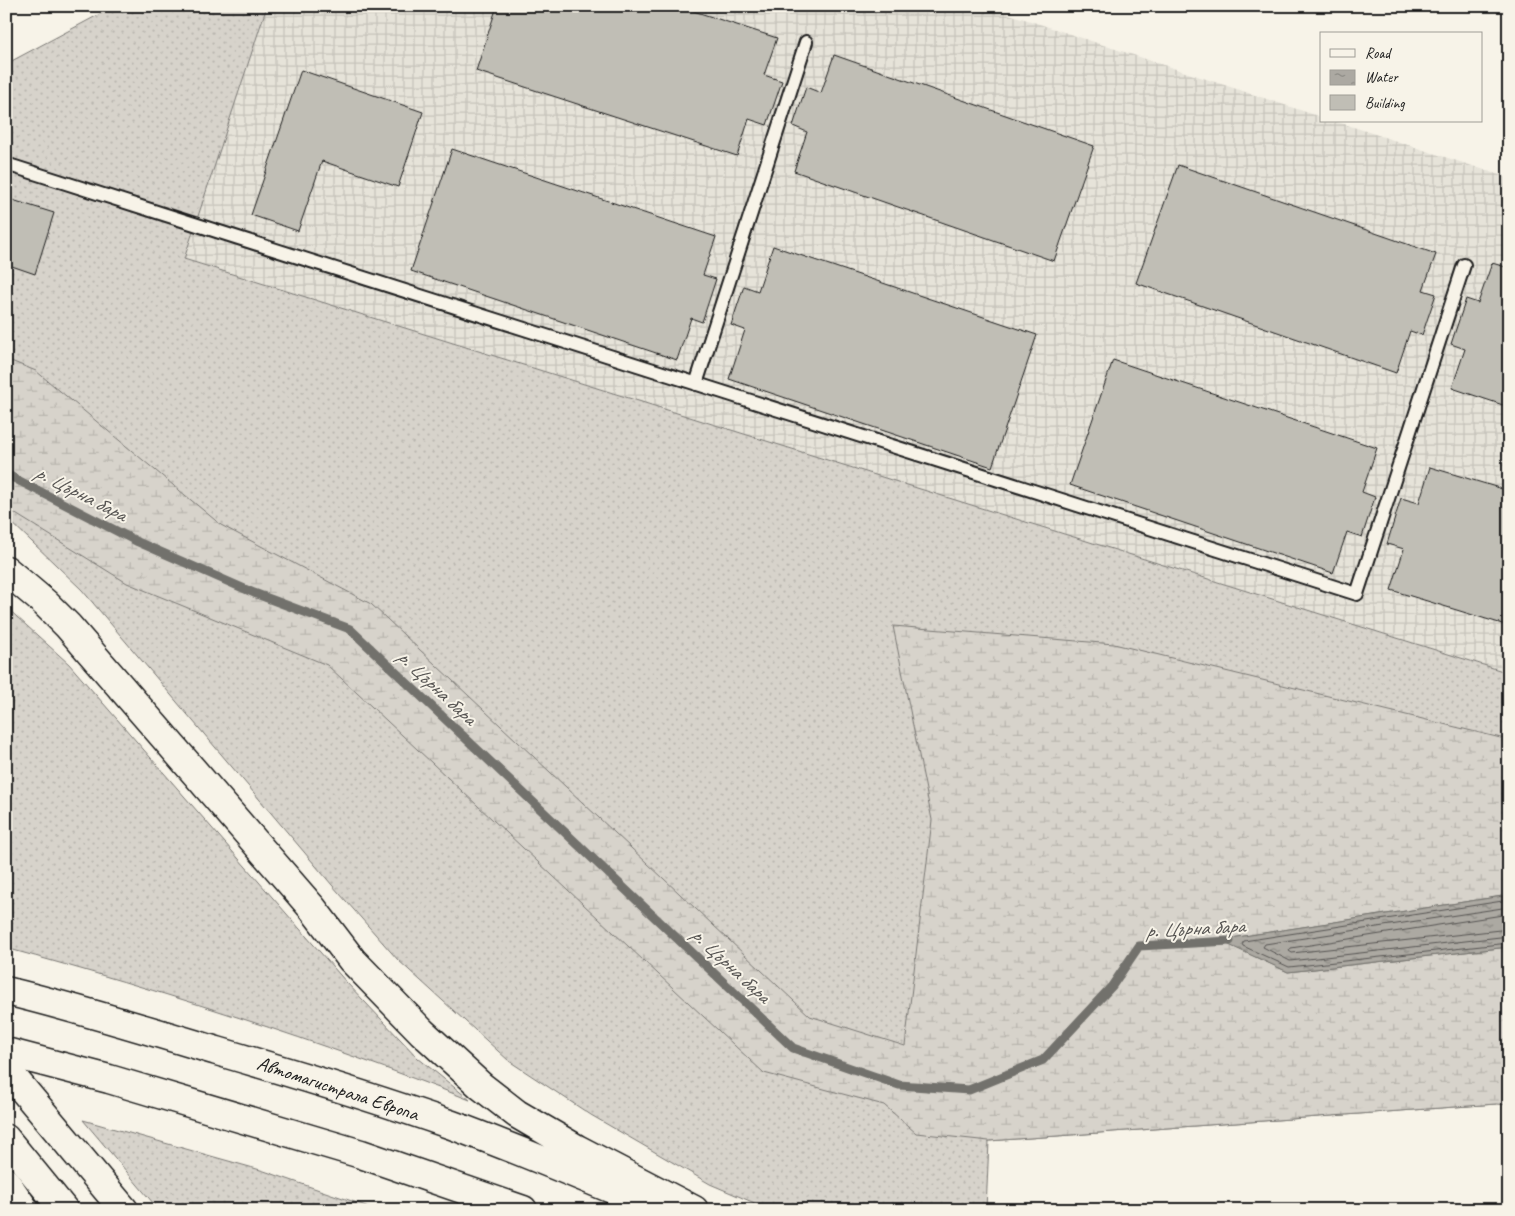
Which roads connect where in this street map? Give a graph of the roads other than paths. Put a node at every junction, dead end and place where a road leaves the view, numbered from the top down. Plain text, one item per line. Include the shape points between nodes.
1 (806, 42) dead end
2 (6, 164) edge
3 (1464, 264) dead end
4 (696, 384) junction
5 (6, 570) edge
6 (6, 991) edge
7 (6, 1052) edge
8 (6, 1069) edge
9 (6, 1140) edge
10 (6, 1181) edge
11 (26, 1210) edge
12 (64, 1210) edge
13 (124, 1210) edge
14 (523, 1210) edge
15 (661, 1210) edge
16 (694, 1210) edge

1 - 4 lane
2 - 4 lane
3 - 4 lane via 1357,594
5 - 16 main road via 68,626 313,909 352,960 480,1086 517,1114
6 - 15 main road, Автомагистрала Европа via 162,1034 383,1102 462,1129
7 - 14 main road via 361,1154
8 - 13 main road
9 - 12 main road
10 - 11 street

